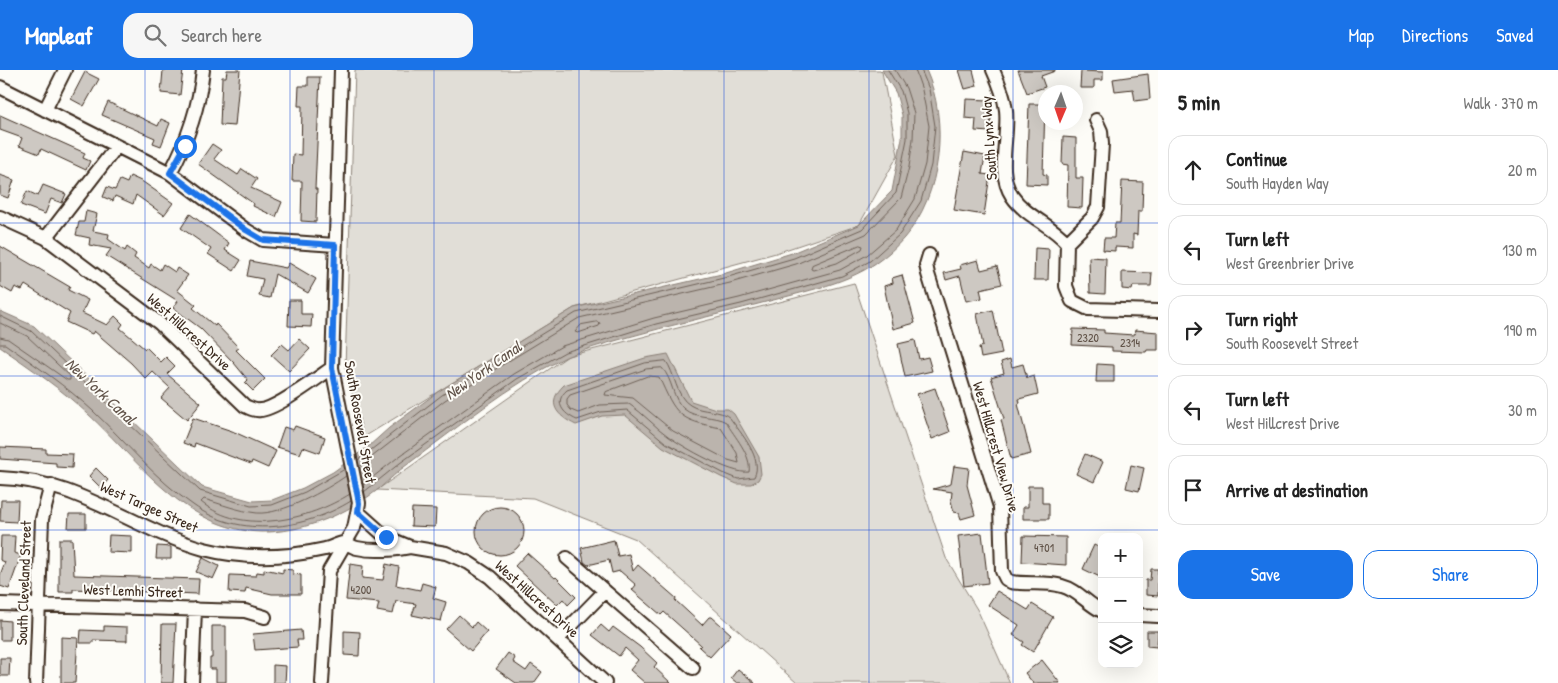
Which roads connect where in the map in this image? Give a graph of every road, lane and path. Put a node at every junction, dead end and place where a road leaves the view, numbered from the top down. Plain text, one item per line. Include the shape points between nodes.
1 (65, 70) edge
2 (203, 70) edge
3 (341, 70) edge
4 (993, 70) edge
5 (0, 87) edge
6 (45, 110) junction
7 (1096, 120) dead end
8 (117, 146) junction
9 (170, 173) junction
10 (0, 217) edge
11 (46, 238) junction
12 (1067, 243) junction
13 (335, 245) junction
14 (928, 254) dead end
15 (1158, 311) edge
16 (332, 368) junction
17 (0, 478) edge
18 (51, 485) junction
19 (359, 508) junction
20 (345, 543) junction
21 (410, 548) junction
22 (567, 558) dead end
23 (605, 591) junction
24 (0, 604) edge
25 (39, 605) junction
26 (1098, 608) edge
27 (195, 609) junction
28 (1143, 615) edge
29 (1158, 616) edge
30 (265, 617) dead end
31 (558, 639) junction
32 (693, 668) dead end
33 (36, 683) edge
34 (192, 683) edge
35 (322, 683) edge
36 (605, 683) edge

1 - 6 street
2 - 9 street via 192,126
3 - 13 street, South Roosevelt Street
4 - 12 street, South Lynx Way via 1002,88 1006,111 1004,170 1011,195 1026,213
5 - 6 street
6 - 8 street
7 - 12 street via 1102,144 1098,207 1092,218
8 - 9 street
8 - 11 street
9 - 13 street via 263,240
10 - 11 street, West Hillcrest Drive
11 - 16 street, West Hillcrest Drive via 159,323 251,409 258,411 272,407
12 - 15 street via 1066,286 1072,301 1088,309
13 - 16 street, South Roosevelt Street
14 - 26 street, West Hillcrest View Drive via 928,274 1000,507 1002,571 1012,582 1060,585 1072,589
16 - 19 street, South Roosevelt Street
17 - 18 street, West Targee Street
18 - 20 street, West Targee Street via 80,494 174,539 230,554 278,556
18 - 25 street, South Cleveland Street via 42,519
19 - 20 street via 354,528
19 - 21 street, West Hillcrest Drive via 386,537
20 - 21 street, West Hillcrest Drive via 358,548
20 - 35 street via 329,571
21 - 31 street, West Hillcrest Drive via 446,553 490,576
22 - 23 street
23 - 31 street
23 - 32 street
24 - 25 street, West Lemhi Street
25 - 27 street, West Lemhi Street
25 - 33 street, South Cleveland Street
27 - 30 street, West Lemhi Street via 245,611
27 - 34 street
28 - 29 street
31 - 36 street, West Hillcrest Drive

